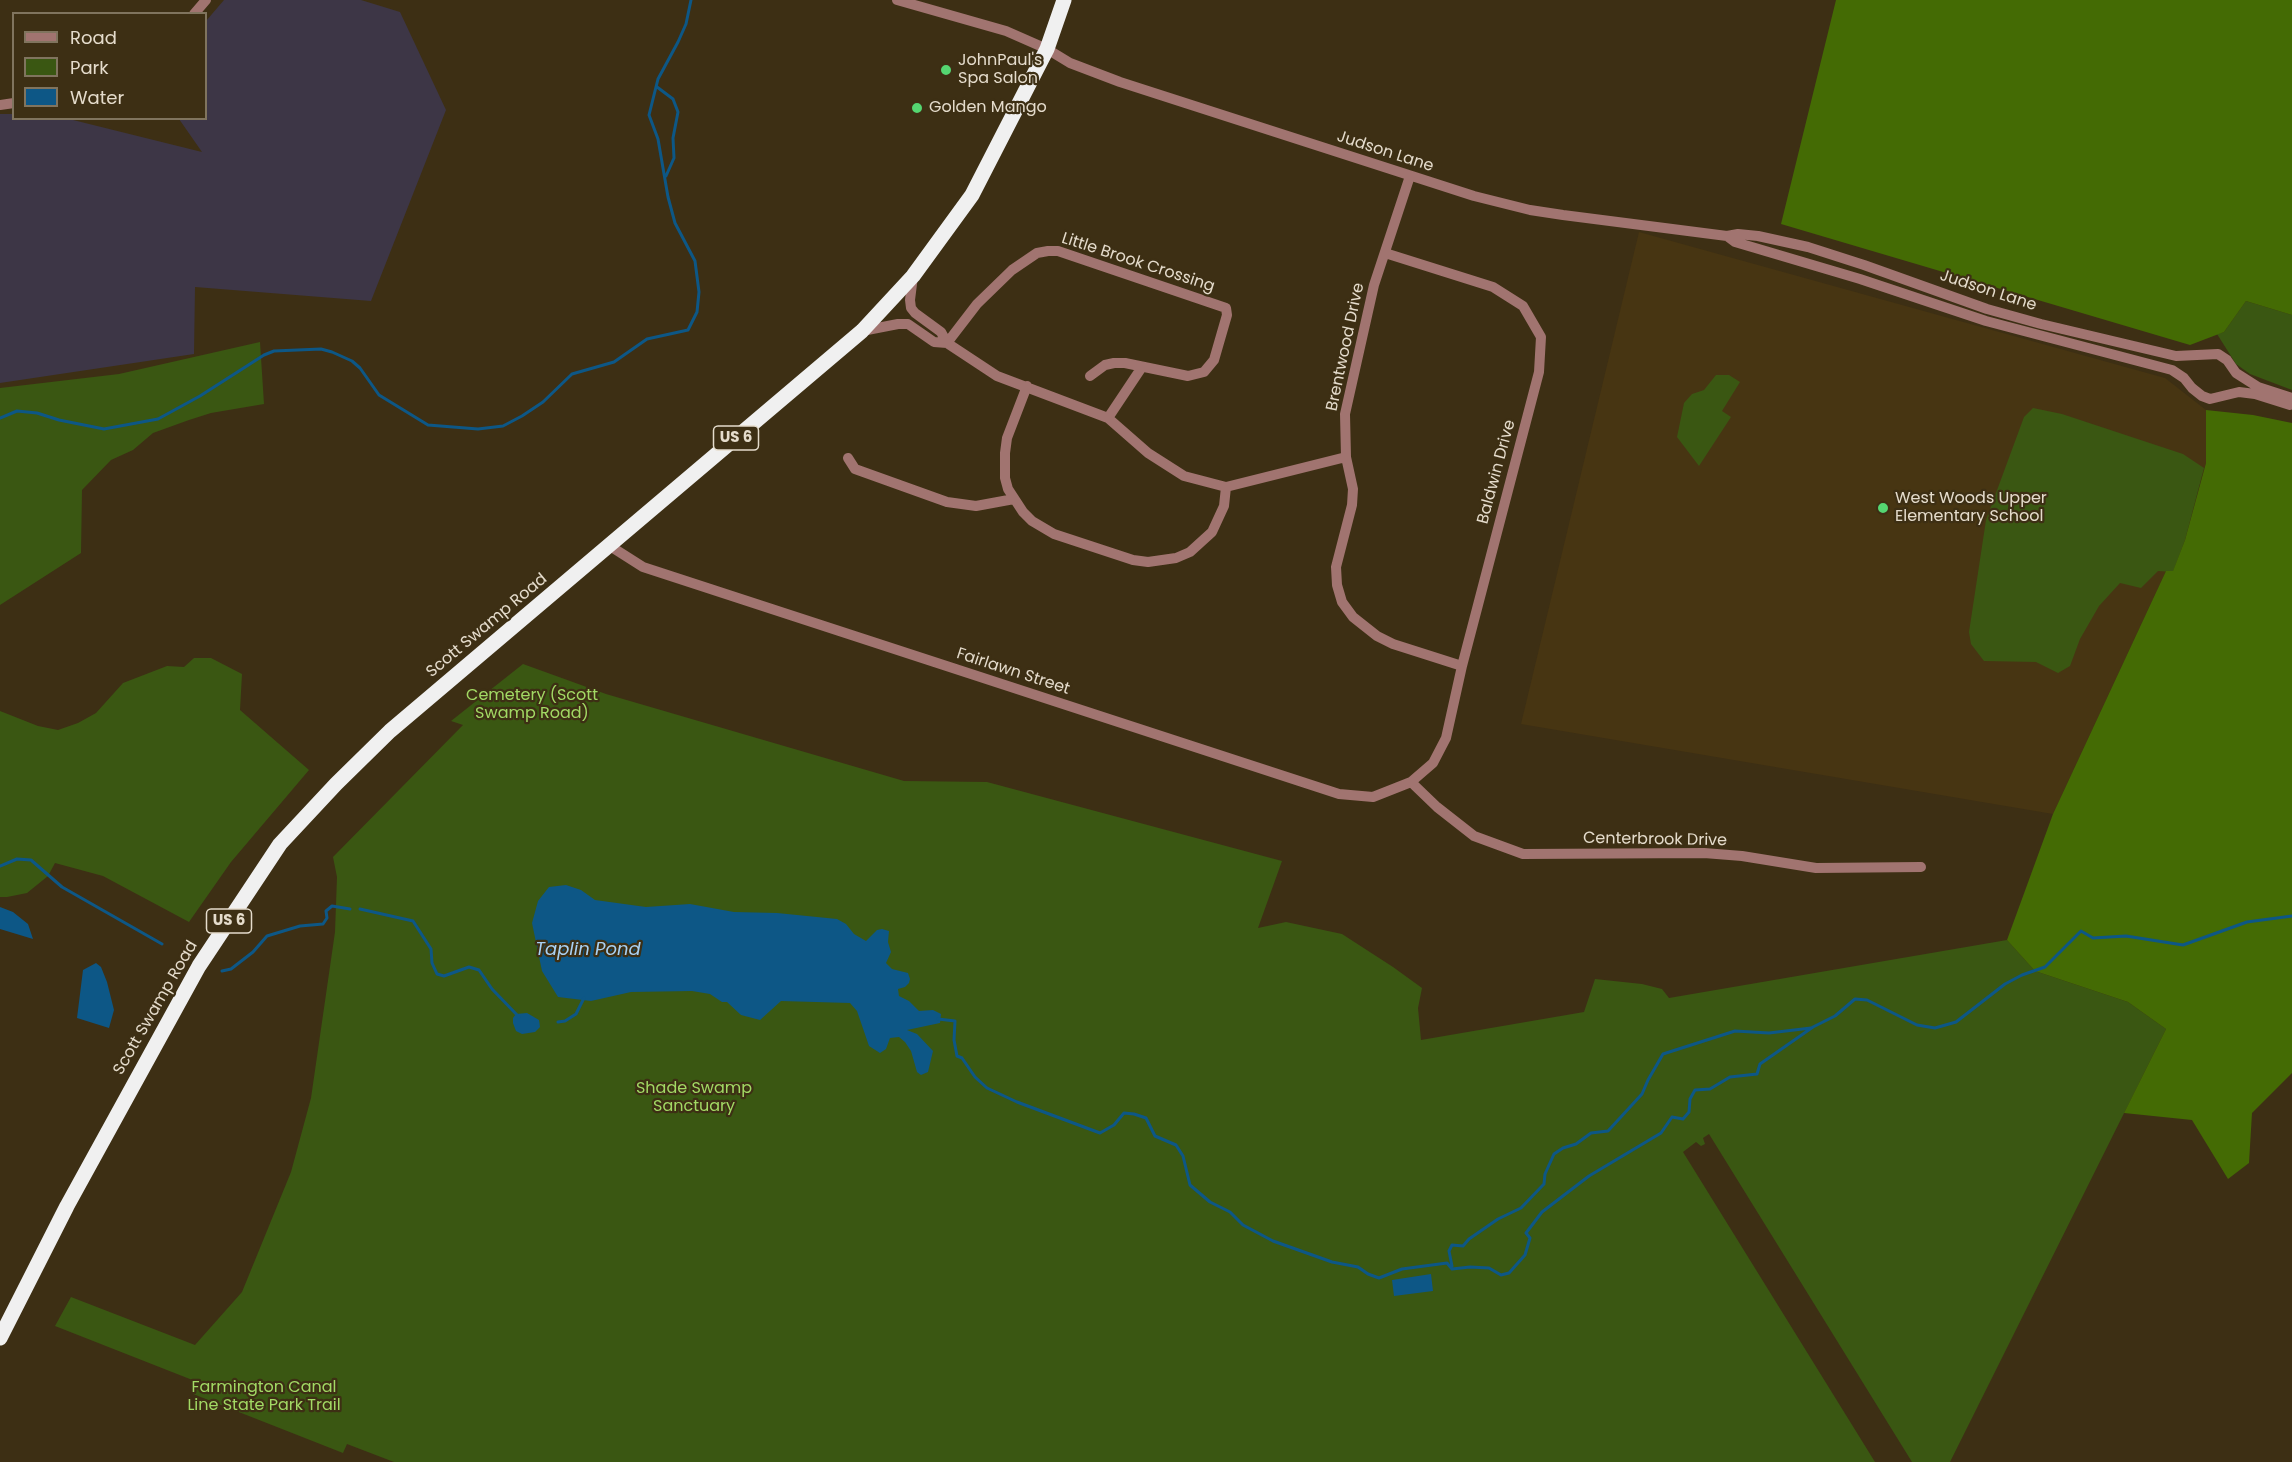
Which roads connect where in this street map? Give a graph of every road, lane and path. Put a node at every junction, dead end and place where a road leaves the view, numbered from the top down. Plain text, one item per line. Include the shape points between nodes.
1 (206, 0) edge
2 (897, 0) edge
3 (1064, 0) edge
4 (196, 12) edge
5 (1047, 49) junction
6 (1410, 176) junction
7 (1727, 236) junction
8 (1385, 253) junction
9 (913, 276) junction
10 (862, 331) junction
11 (947, 343) junction
12 (1142, 367) junction
13 (2236, 373) junction
14 (1090, 376) dead end
15 (1027, 386) junction
16 (2230, 393) junction
17 (2292, 398) edge
18 (2292, 405) edge
19 (1108, 418) junction
20 (1346, 457) junction
21 (848, 458) dead end
22 (1226, 487) junction
23 (1014, 499) junction
24 (610, 546) junction
25 (1462, 666) junction
26 (1411, 782) junction
27 (1921, 867) dead end
28 (0, 1338) edge

1 - 4 street
2 - 5 street, Judson Lane via 1006,31
3 - 5 highway, Scott Swamp Road / US 6
5 - 6 street, Judson Lane via 1070,63 1120,82
5 - 9 highway, Scott Swamp Road / US 6 via 972,195
6 - 7 street, Judson Lane via 1530,210
6 - 8 street, Brentwood Drive
7 - 13 street, Judson Lane via 1758,236 1808,247 2041,324 2176,356 2218,354
7 - 16 street, Judson Lane via 1735,242 1986,321 2172,370 2210,399
8 - 20 street, Brentwood Drive via 1365,318 1345,414
8 - 25 street, Baldwin Drive via 1493,287 1523,306 1541,337 1539,372
9 - 10 highway, Scott Swamp Road / US 6
9 - 11 street via 911,308 941,332
10 - 11 street via 908,324 934,342
10 - 24 highway, Scott Swamp Road / US 6
11 - 12 street, Little Brook Crossing via 977,304 1018,265 1036,253 1058,251 1226,308 1214,360 1204,372 1188,376
11 - 15 street via 997,376
12 - 14 street, Little Brook Crossing via 1114,363
12 - 19 street
13 - 16 street
13 - 17 street, Judson Lane via 2258,387
15 - 19 street
15 - 23 street via 1005,453 1005,478
16 - 18 street, Judson Lane via 2255,394
19 - 22 street via 1148,453 1184,476
20 - 22 street
20 - 25 street, Brentwood Drive via 1353,489 1336,567 1342,602 1353,617 1377,636
21 - 23 street via 855,469 946,502 976,506
22 - 23 street via 1224,506 1212,532 1190,552 1162,561 1133,560 1054,534 1032,521
24 - 26 street, Fairlawn Street via 643,567 1339,794 1373,797
24 - 28 highway, Scott Swamp Road / US 6 via 390,731 280,844 200,966 67,1206
25 - 26 street, Baldwin Drive via 1446,738 1433,763
26 - 27 street, Centerbrook Drive via 1474,836 1523,854 1704,853 1816,868

